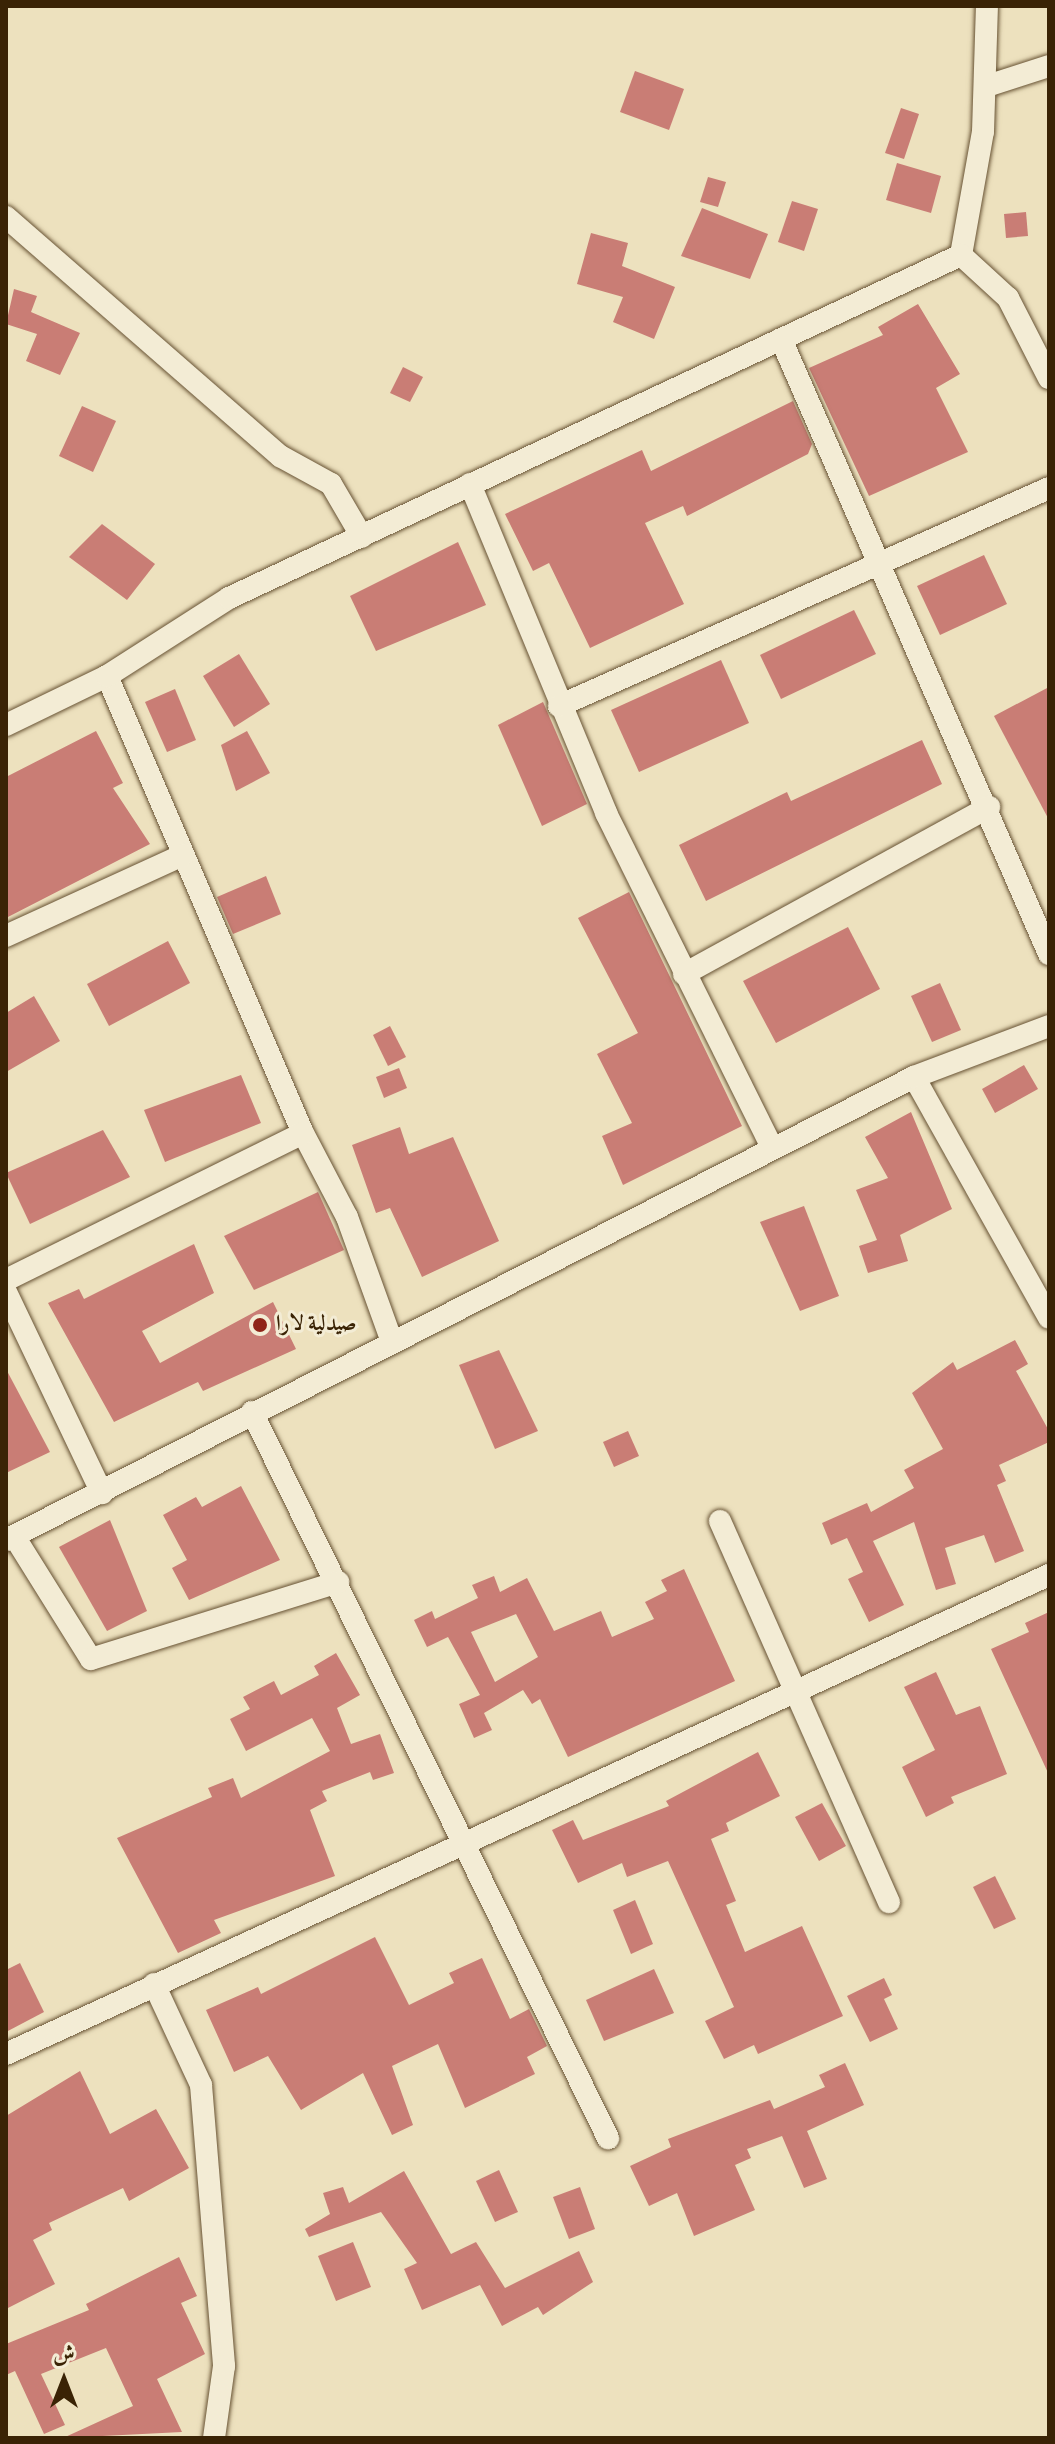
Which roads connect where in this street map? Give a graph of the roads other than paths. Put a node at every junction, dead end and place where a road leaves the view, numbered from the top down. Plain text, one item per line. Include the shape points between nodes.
1 (987, 6) edge
2 (1049, 66) edge
3 (987, 86) junction
4 (6, 217) edge
5 (961, 255) junction
6 (781, 339) junction
7 (1049, 378) edge
8 (470, 484) junction
9 (1049, 488) edge
10 (362, 537) junction
11 (879, 564) junction
12 (107, 676) junction
13 (559, 706) junction
14 (6, 725) edge
15 (989, 807) junction
16 (183, 855) junction
17 (6, 936) edge
18 (1049, 954) edge
19 (684, 974) junction
20 (1049, 1026) edge
21 (914, 1077) junction
22 (303, 1133) junction
23 (772, 1148) junction
24 (7, 1294) edge
25 (1049, 1318) edge
26 (391, 1339) junction
27 (252, 1412) junction
28 (102, 1493) junction
29 (720, 1521) dead end
30 (10, 1538) edge
31 (1049, 1575) edge
32 (338, 1582) junction
33 (795, 1689) junction
34 (465, 1838) junction
35 (889, 1902) dead end
36 (154, 1984) junction
37 (6, 2054) edge
38 (608, 2138) dead end
39 (214, 2438) edge

1 - 3 street
2 - 3 street
3 - 5 street
4 - 10 street via 280,456 331,484
5 - 6 street
5 - 7 street via 1008,298
6 - 8 street
6 - 11 street
8 - 10 street
8 - 13 street
9 - 11 street
10 - 12 street via 229,598
11 - 13 street
11 - 15 street
12 - 14 street
12 - 16 street
13 - 19 street
15 - 18 street
15 - 19 street
16 - 17 street
16 - 22 street
19 - 23 street
20 - 21 street
21 - 23 street
21 - 25 street
22 - 24 street
22 - 26 street via 347,1217
23 - 26 street
24 - 28 street
26 - 27 street
27 - 28 street
27 - 32 street
28 - 30 street
29 - 33 street
30 - 32 street via 91,1659
31 - 33 street
32 - 34 street
33 - 34 street
33 - 35 street
34 - 36 street
34 - 38 street
36 - 37 street
36 - 39 street via 201,2085 224,2366

